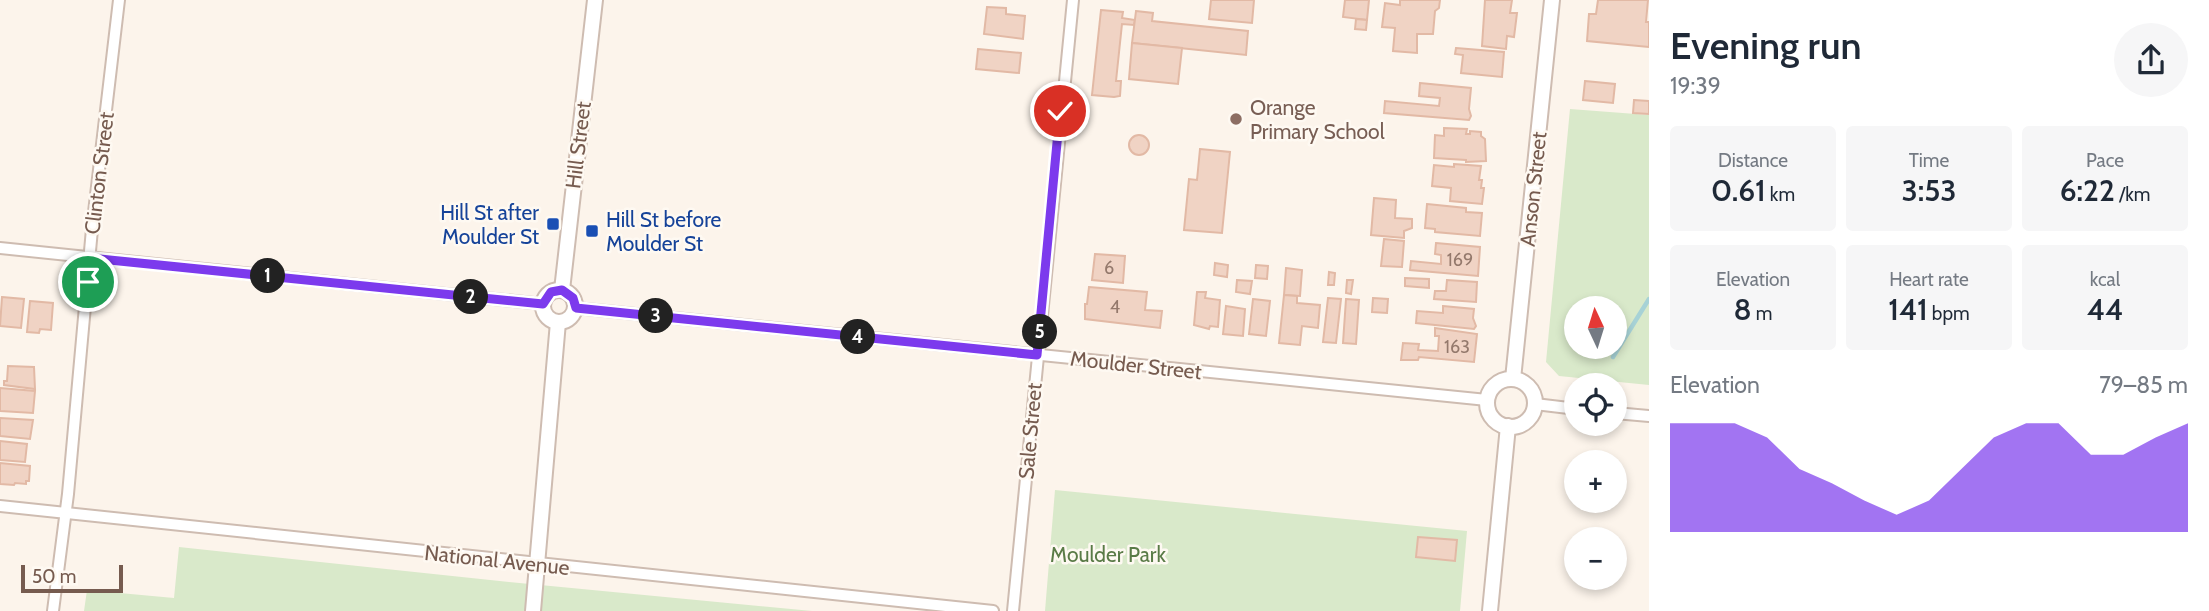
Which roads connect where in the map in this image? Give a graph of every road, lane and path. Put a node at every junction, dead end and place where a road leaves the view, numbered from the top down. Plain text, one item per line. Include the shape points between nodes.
1 (120, 0) edge
2 (595, 0) edge
3 (1073, 0) edge
4 (1552, 0) edge
5 (0, 248) edge
6 (90, 258) junction
7 (562, 290) junction
8 (543, 304) junction
9 (576, 308) junction
10 (558, 322) junction
11 (1037, 355) junction
12 (1513, 379) junction
13 (1487, 400) junction
14 (1535, 404) junction
15 (1564, 407) edge
16 (1627, 413) edge
17 (1649, 416) edge
18 (1508, 426) junction
19 (0, 506) edge
20 (66, 513) junction
21 (537, 564) junction
22 (53, 611) edge
23 (533, 611) edge
24 (993, 611) edge
25 (1013, 611) edge
26 (1490, 611) edge

1 - 6 street, Clinton Street
2 - 7 street, Hill Street
3 - 11 street, Sale Street
4 - 12 street, Anson Street
5 - 6 street
6 - 8 street
6 - 20 street, Clinton Street
7 - 8 street via 551,292
7 - 9 street via 573,298
8 - 10 street via 545,314
9 - 10 street via 568,320
9 - 11 street, Moulder Street
10 - 21 street
11 - 13 street, Moulder Street
11 - 25 street, Sale Street
12 - 13 street via 1496,384
12 - 14 street via 1530,388
13 - 18 street via 1492,418
14 - 15 street
14 - 18 street via 1527,421
16 - 17 street
18 - 26 street
19 - 20 street, National Avenue
20 - 21 street, National Avenue
20 - 22 street, Clinton Street
21 - 23 street
21 - 24 street, National Avenue

